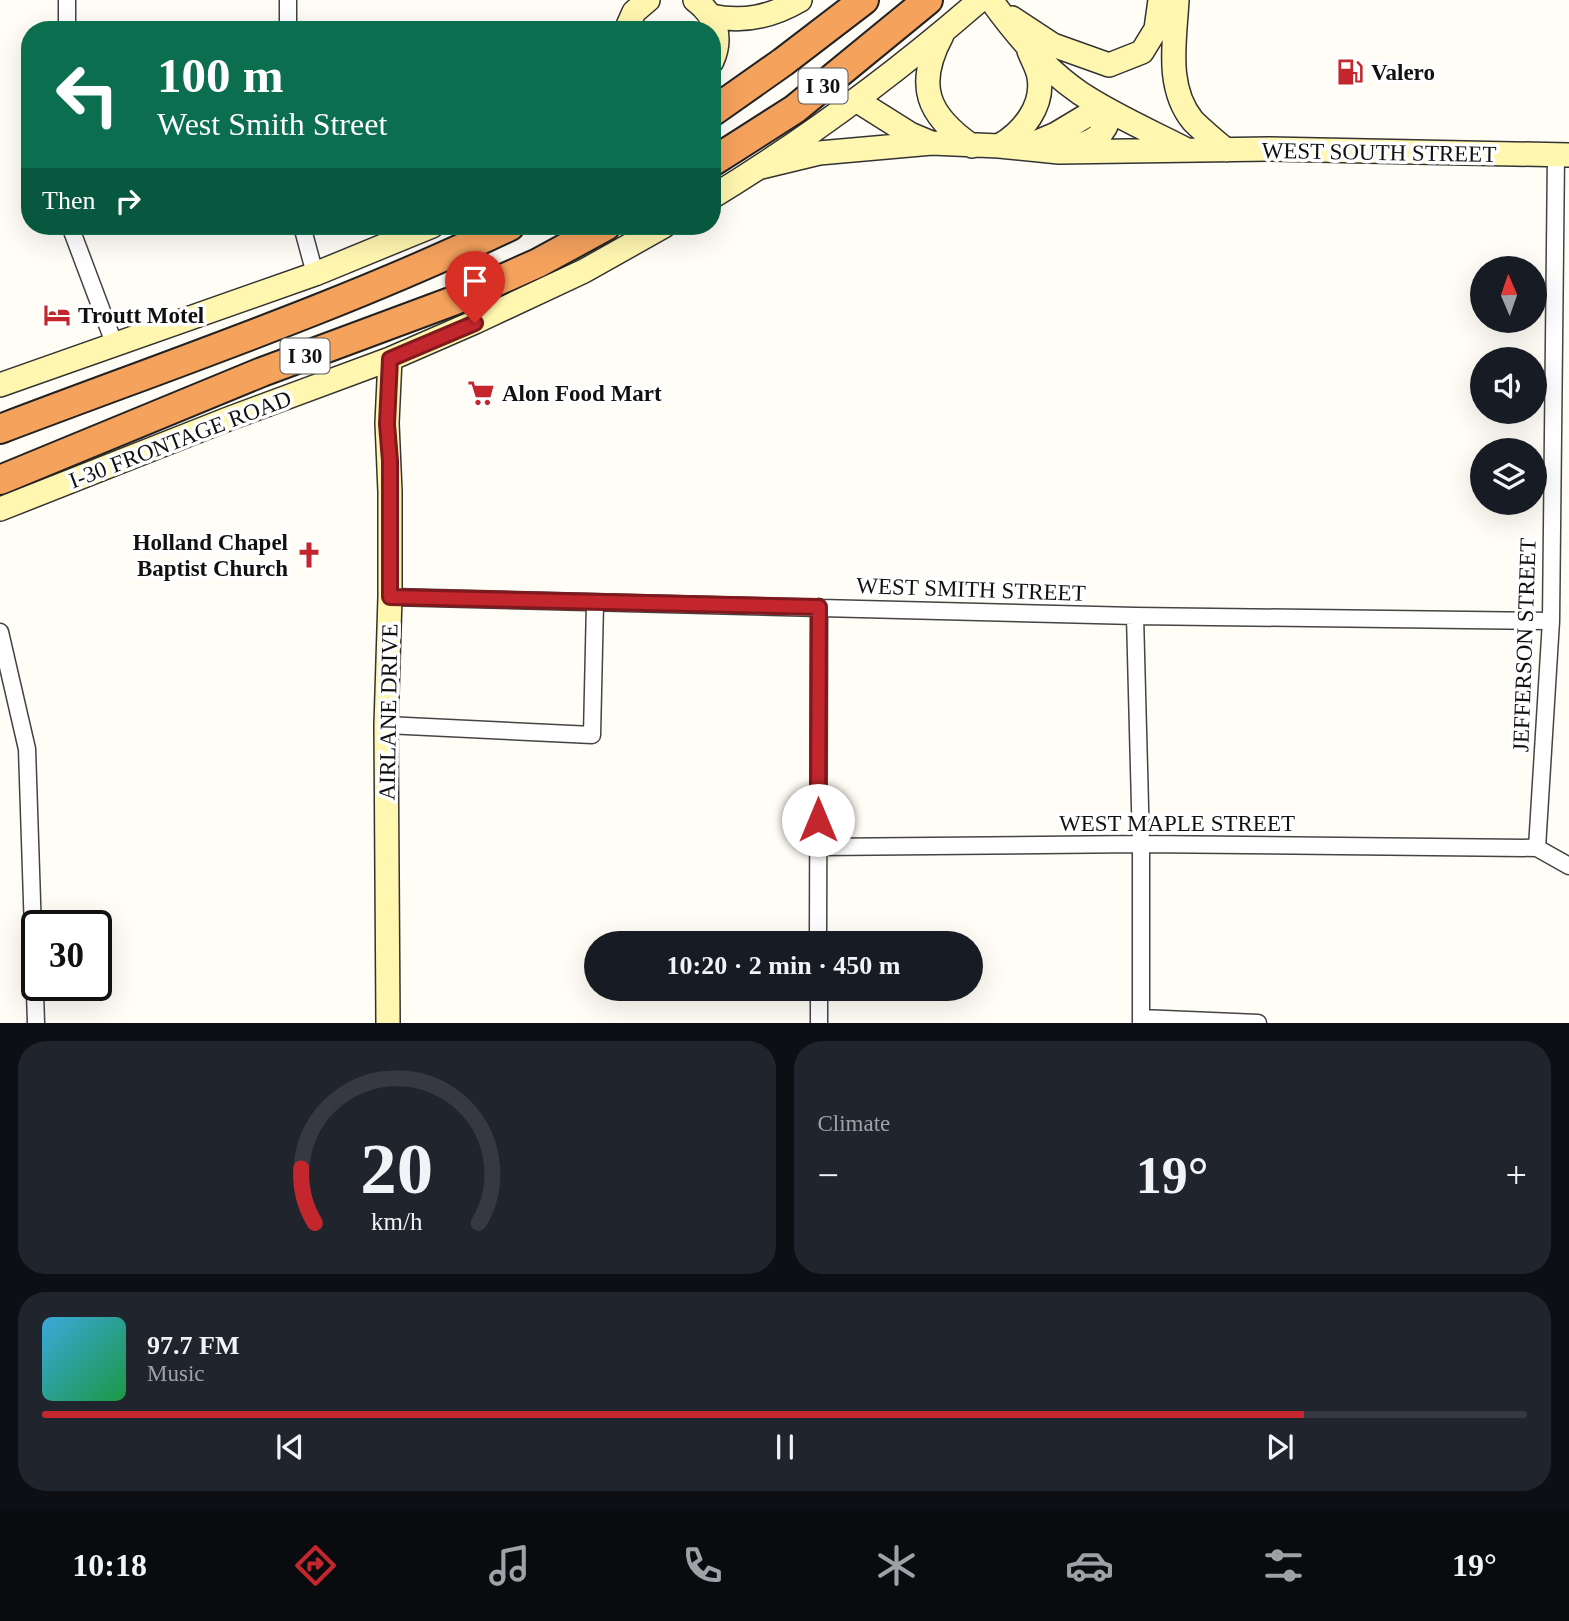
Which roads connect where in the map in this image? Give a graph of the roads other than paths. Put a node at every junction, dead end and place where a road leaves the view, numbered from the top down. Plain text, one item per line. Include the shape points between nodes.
1 (67, 0) edge
2 (288, 0) edge
3 (800, 0) edge
4 (864, 0) edge
5 (928, 0) edge
6 (1160, 0) edge
7 (1177, 0) edge
8 (644, 1) edge
9 (989, 2) edge
10 (703, 8) edge
11 (67, 21) edge
12 (288, 21) edge
13 (630, 21) edge
14 (946, 30) junction
15 (1028, 48) junction
16 (856, 100) junction
17 (721, 106) edge
18 (1111, 112) junction
19 (932, 144) junction
20 (972, 146) junction
21 (1010, 148) junction
22 (1188, 150) junction
23 (1226, 150) junction
24 (1059, 152) junction
25 (1563, 155) edge
26 (721, 156) edge
27 (761, 167) junction
28 (721, 191) edge
29 (74, 235) edge
30 (304, 235) edge
31 (410, 235) edge
32 (491, 235) edge
33 (589, 235) edge
34 (648, 235) edge
35 (315, 274) junction
36 (114, 344) junction
37 (390, 359) junction
38 (0, 385) edge
39 (1561, 392) edge
40 (0, 429) edge
41 (0, 480) edge
42 (0, 509) edge
43 (390, 597) junction
44 (596, 603) junction
45 (819, 607) junction
46 (1135, 616) junction
47 (1551, 621) junction
48 (0, 632) edge
49 (386, 725) junction
50 (1141, 844) junction
51 (818, 847) junction
52 (1537, 848) junction
53 (1569, 866) edge
54 (818, 931) edge
55 (818, 1001) edge
56 (1141, 1020) edge
57 (36, 1023) edge
58 (388, 1023) edge
59 (819, 1023) edge
60 (1258, 1023) edge

1 - 11 street
2 - 12 street
3 - 10 main road via 776,13 748,19 732,20
4 - 17 highway, I 30
5 - 26 highway, I 30 via 795,109
6 - 9 main road via 1156,29 1142,52 1109,65 1053,45
7 - 23 main road via 1176,90 1192,120
8 - 13 main road
9 - 14 main road
9 - 15 main road, WEST SOUTH STREET
14 - 16 main road
14 - 20 main road via 929,65 927,85 937,116
15 - 18 main road, WEST SOUTH STREET via 1078,92
15 - 21 main road via 1039,78 1036,102
16 - 19 main road, WEST SOUTH STREET
16 - 27 main road
18 - 21 main road, WEST SOUTH STREET via 1086,116 1056,134
18 - 22 main road, WEST SOUTH STREET
18 - 24 main road via 1108,127 1092,141
19 - 20 main road, WEST SOUTH STREET
19 - 27 main road, WEST SOUTH STREET via 819,153
20 - 21 main road, WEST SOUTH STREET
21 - 24 main road, WEST SOUTH STREET
22 - 23 main road, WEST SOUTH STREET
22 - 24 main road, WEST SOUTH STREET
23 - 25 main road, WEST SOUTH STREET
25 - 39 street, JEFFERSON STREET
27 - 28 main road
29 - 36 street
30 - 35 street
31 - 35 main road
32 - 40 highway, I 30 via 349,296
33 - 41 highway, I 30 via 453,301 262,372
34 - 37 main road, I-30 FRONTAGE ROAD via 584,271
35 - 36 main road
36 - 38 main road
37 - 42 main road, I-30 FRONTAGE ROAD
37 - 43 main road, AIRLANE DRIVE
39 - 47 street, JEFFERSON STREET
43 - 44 street, WEST SMITH STREET
43 - 49 main road, AIRLANE DRIVE
44 - 45 street, WEST SMITH STREET
44 - 49 street via 592,735
45 - 46 street, WEST SMITH STREET
45 - 51 street
46 - 47 street, WEST SMITH STREET
46 - 50 street
47 - 52 street, JEFFERSON STREET
48 - 57 street via 27,749
49 - 58 main road, AIRLANE DRIVE
50 - 51 street, WEST MAPLE STREET
50 - 52 street, WEST MAPLE STREET
50 - 56 street
51 - 54 street
52 - 53 street
55 - 59 street
56 - 60 street

